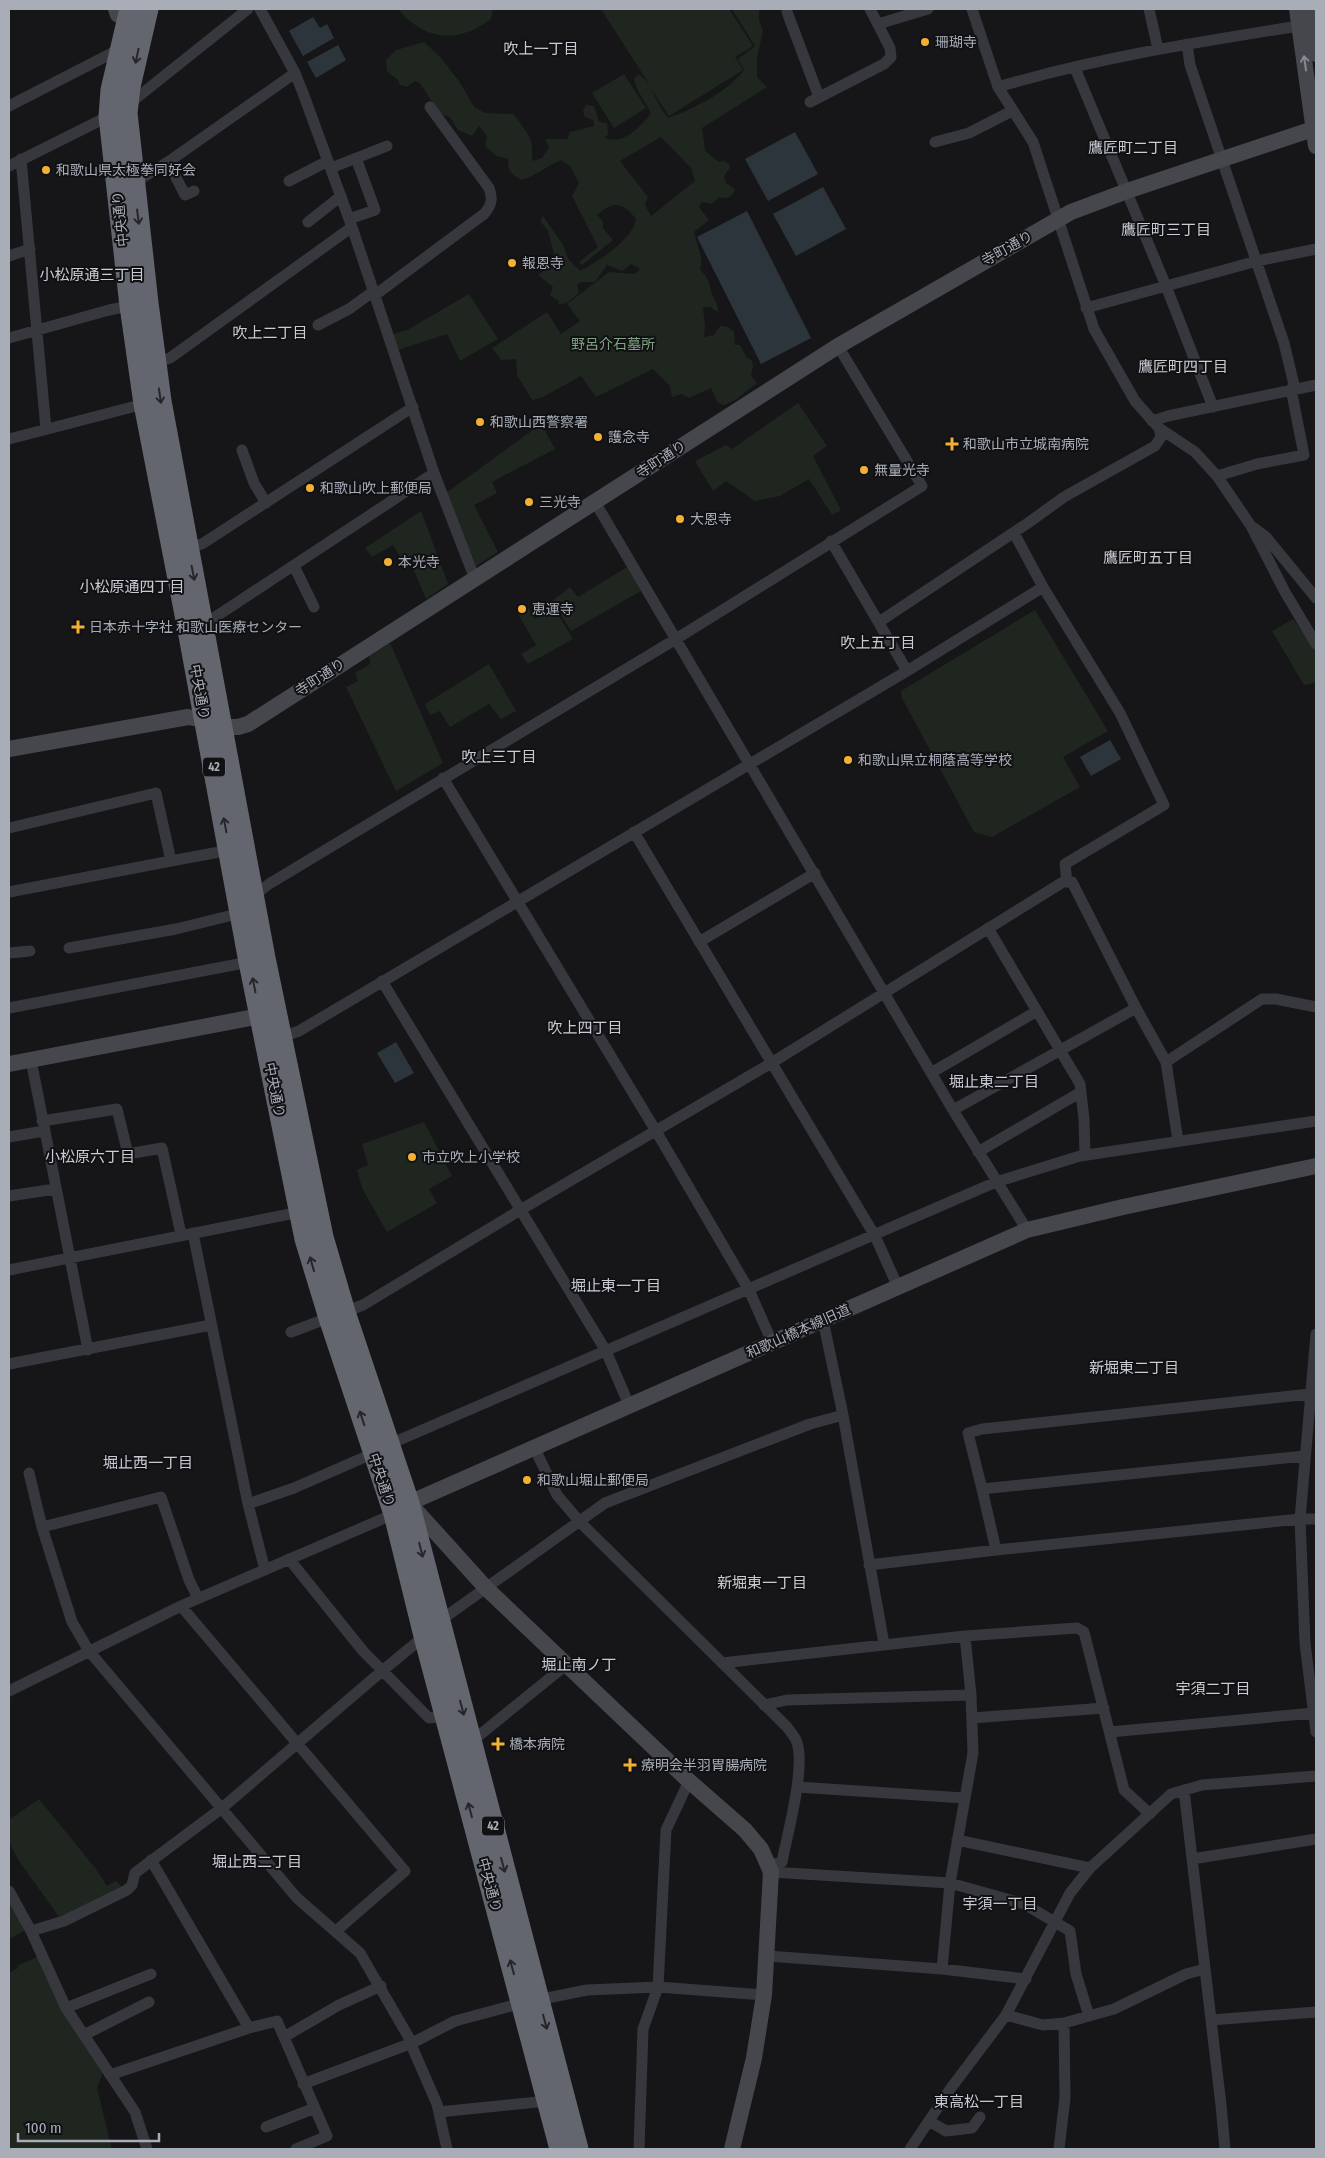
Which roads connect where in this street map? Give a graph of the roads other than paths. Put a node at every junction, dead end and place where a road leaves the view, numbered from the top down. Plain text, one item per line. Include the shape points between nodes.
1 (248, 9) edge
2 (260, 9) edge
3 (870, 9) edge
4 (928, 9) edge
5 (972, 9) edge
6 (1149, 9) edge
7 (1297, 9) edge
8 (1310, 9) edge
9 (788, 12) dead end
10 (133, 14) edge
11 (878, 24) junction
12 (1299, 26) junction
13 (1188, 44) junction
14 (120, 49) junction
15 (1158, 49) junction
16 (1316, 54) edge
17 (1075, 68) junction
18 (295, 73) junction
19 (998, 87) junction
20 (128, 105) junction
21 (9, 106) edge
22 (430, 107) dead end
23 (1012, 111) junction
24 (109, 116) junction
25 (1315, 128) edge
26 (935, 142) dead end
27 (387, 146) dead end
28 (1316, 146) edge
29 (356, 158) junction
30 (1222, 159) junction
31 (12, 162) edge
32 (168, 162) junction
33 (329, 165) junction
34 (289, 181) dead end
35 (134, 183) junction
36 (1127, 190) junction
37 (194, 191) dead end
38 (341, 196) junction
39 (1058, 220) junction
40 (308, 222) dead end
41 (351, 223) junction
42 (30, 249) junction
43 (1316, 249) edge
44 (9, 256) edge
45 (1257, 261) junction
46 (1166, 286) junction
47 (374, 293) junction
48 (139, 304) junction
49 (1086, 308) junction
50 (318, 325) dead end
51 (37, 329) junction
52 (9, 338) edge
53 (838, 346) junction
54 (155, 363) junction
55 (1316, 385) edge
56 (1293, 389) junction
57 (144, 404) junction
58 (413, 407) junction
59 (1213, 407) junction
60 (1155, 424) junction
61 (46, 429) junction
62 (9, 439) edge
63 (242, 450) dead end
64 (434, 473) junction
65 (1217, 476) junction
66 (595, 502) junction
67 (266, 503) junction
68 (1250, 526) junction
69 (1014, 533) junction
70 (831, 541) junction
71 (180, 549) junction
72 (294, 566) junction
73 (474, 579) junction
74 (1043, 587) junction
75 (1316, 598) edge
76 (314, 608) dead end
77 (879, 622) junction
78 (195, 628) junction
79 (676, 639) junction
80 (1316, 644) edge
81 (907, 671) junction
82 (212, 721) junction
83 (9, 749) edge
84 (749, 765) junction
85 (443, 778) junction
86 (9, 828) edge
87 (634, 832) junction
88 (230, 850) junction
89 (171, 861) junction
90 (815, 873) junction
91 (1067, 882) junction
92 (9, 892) edge
93 (253, 894) junction
94 (517, 902) junction
95 (241, 913) junction
96 (988, 928) junction
97 (699, 942) junction
98 (69, 948) dead end
99 (30, 951) dead end
100 (9, 953) edge
101 (249, 962) junction
102 (382, 981) junction
103 (884, 992) junction
104 (1316, 1007) edge
105 (9, 1008) edge
106 (1136, 1008) junction
107 (1037, 1011) junction
108 (260, 1016) junction
109 (282, 1037) junction
110 (1059, 1051) junction
111 (31, 1060) junction
112 (773, 1062) junction
113 (1166, 1062) junction
114 (9, 1064) edge
115 (931, 1073) junction
116 (1081, 1092) junction
117 (953, 1110) junction
118 (1316, 1121) edge
119 (43, 1126) junction
120 (656, 1131) junction
121 (9, 1136) edge
122 (1178, 1141) junction
123 (978, 1152) junction
124 (1085, 1155) junction
125 (1316, 1166) edge
126 (1316, 1173) edge
127 (996, 1182) junction
128 (1216, 1188) junction
129 (55, 1189) junction
130 (9, 1196) edge
131 (522, 1209) junction
132 (300, 1212) junction
133 (1027, 1230) junction
134 (194, 1233) junction
135 (181, 1234) junction
136 (875, 1236) junction
137 (69, 1258) junction
138 (9, 1270) edge
139 (898, 1287) junction
140 (749, 1290) junction
141 (337, 1315) junction
142 (824, 1320) junction
143 (210, 1325) junction
144 (291, 1332) dead end
145 (1316, 1334) edge
146 (772, 1342) junction
147 (88, 1350) junction
148 (606, 1352) junction
149 (9, 1364) edge
150 (1310, 1394) junction
151 (629, 1405) junction
152 (844, 1415) junction
153 (534, 1447) junction
154 (382, 1449) junction
155 (1305, 1456) junction
156 (29, 1473) dead end
157 (982, 1490) junction
158 (248, 1504) junction
159 (402, 1509) junction
160 (1300, 1519) junction
161 (1316, 1520) edge
162 (580, 1522) junction
163 (42, 1527) junction
164 (996, 1550) junction
165 (289, 1559) junction
166 (869, 1565) junction
167 (264, 1570) junction
168 (486, 1588) junction
169 (198, 1598) junction
170 (181, 1606) junction
171 (437, 1615) junction
172 (965, 1636) junction
173 (425, 1640) junction
174 (884, 1644) junction
175 (89, 1651) junction
176 (722, 1663) junction
177 (566, 1665) junction
178 (382, 1671) junction
179 (9, 1691) edge
180 (971, 1695) junction
181 (764, 1705) junction
182 (1104, 1708) junction
183 (1314, 1713) junction
184 (445, 1716) junction
185 (972, 1718) junction
186 (1110, 1732) junction
187 (1316, 1732) edge
188 (471, 1742) junction
189 (297, 1743) junction
190 (1316, 1776) edge
191 (689, 1782) junction
192 (797, 1787) junction
193 (1184, 1790) junction
194 (964, 1798) junction
195 (222, 1808) junction
196 (1150, 1814) junction
197 (1316, 1839) edge
198 (957, 1840) junction
199 (1192, 1859) junction
200 (150, 1860) junction
201 (770, 1868) junction
202 (1090, 1868) junction
203 (950, 1883) junction
204 (9, 1891) edge
205 (1054, 1924) junction
206 (31, 1931) junction
207 (336, 1931) junction
208 (768, 1956) junction
209 (942, 1969) junction
210 (1205, 1969) junction
211 (151, 1974) dead end
212 (1026, 1979) junction
213 (381, 1986) junction
214 (658, 1988) junction
215 (764, 1995) junction
216 (530, 2001) junction
217 (149, 2002) dead end
218 (66, 2008) junction
219 (1316, 2012) edge
220 (1006, 2015) junction
221 (1088, 2016) junction
222 (1211, 2020) junction
223 (1064, 2023) junction
224 (249, 2028) junction
225 (84, 2035) junction
226 (284, 2037) junction
227 (412, 2043) junction
228 (110, 2076) junction
229 (303, 2084) junction
230 (547, 2101) junction
231 (315, 2108) junction
232 (439, 2112) junction
233 (980, 2117) dead end
234 (929, 2121) junction
235 (266, 2127) dead end
236 (146, 2149) edge
237 (298, 2149) edge
238 (447, 2149) edge
239 (560, 2149) edge
240 (578, 2149) edge
241 (639, 2149) edge
242 (732, 2149) edge
243 (910, 2149) edge
244 (1059, 2149) edge
245 (1225, 2149) edge

1 - 20 street
2 - 18 street
3 - 11 street
4 - 11 street
5 - 19 street
6 - 15 street
7 - 12 street
8 - 16 street
9 - 11 street via 815,100 892,57
10 - 14 highway, 中央通り / 42
10 -> 20 highway, 中央通り / 42
12 - 13 street
25 -> 12 street
13 - 15 street
13 - 30 street via 1190,65
14 - 21 street
14 - 24 highway, 中央通り / 42
15 - 17 street
17 - 19 street
17 - 36 street
18 - 32 street
18 - 33 street
19 - 23 street
20 - 35 highway, 中央通り / 42
22 - 47 street via 489,188 491,203 484,214
23 - 26 street via 969,134
23 - 39 street via 1033,142
24 - 31 street
24 - 48 highway, 中央通り / 42
25 - 28 street
25 - 30 street, 寺町通り
27 - 29 street
29 - 33 street
29 - 41 street via 375,210
30 - 36 street, 寺町通り
30 - 45 street
31 - 42 street
32 - 35 street
32 - 37 street via 185,195
33 - 34 street
33 - 38 street
35 -> 48 highway, 中央通り / 42
36 - 39 street, 寺町通り via 1083,206
36 - 46 street
38 - 40 street
38 - 41 street
39 - 49 street
39 - 53 street, 寺町通り
41 - 47 street
41 - 54 street via 170,358
42 - 44 street
42 - 51 street
43 - 45 street
45 - 46 street
45 - 56 street via 1284,343
46 - 49 street
46 - 59 street
47 - 50 street
47 - 58 street
48 - 51 street
48 - 54 highway, 中央通り / 42
48 - 57 highway, 中央通り / 42
49 - 60 street via 1094,329 1135,401
51 - 52 street
51 - 61 street
53 - 66 street, 寺町通り
53 - 70 street via 922,486
54 -> 71 highway, 中央通り / 42
55 - 56 street
56 - 59 street
56 - 65 street via 1304,455
57 - 61 street
57 - 71 highway, 中央通り / 42
58 - 64 street
58 - 67 street
59 - 60 street via 1168,416
60 - 65 street via 1195,452
60 - 69 street via 1160,437 1155,446 1064,497
61 - 62 street
63 - 67 street
64 - 72 street
64 - 73 street
65 - 68 street
66 - 73 street, 寺町通り
66 - 79 street
67 - 71 street via 202,544
68 - 75 street via 1266,537
68 - 80 street
69 - 74 street
69 - 77 street
70 - 77 street
70 - 79 street
71 - 78 highway, 中央通り / 42
72 - 76 street
72 - 78 street
73 - 82 street, 寺町通り via 248,724 230,727
74 - 81 street
74 - 91 street via 1120,713 1164,805 1065,864
77 - 81 street
78 - 82 highway, 中央通り / 42
79 - 84 street
79 - 85 street
81 - 84 street
82 - 83 street, 寺町通り via 188,717
88 -> 82 highway, 中央通り / 42
82 - 93 highway, 中央通り / 42
84 - 87 street
84 - 90 street
85 - 93 street
85 - 94 street
86 - 89 street via 156,793
87 - 94 street
87 - 97 street
88 - 89 street
88 - 95 highway, 中央通り / 42
89 - 92 street
90 - 97 street
90 - 103 street
91 - 96 street
91 - 106 street via 1072,882
93 - 95 street
93 - 109 highway, 中央通り / 42
94 - 102 street
94 - 120 street
95 - 98 street via 176,929
95 - 101 highway, 中央通り / 42
96 - 103 street
96 - 107 street
97 - 112 street
99 - 100 street
101 - 105 street
108 -> 101 highway, 中央通り / 42
102 - 109 street via 299,1031
102 - 131 street
103 - 112 street
103 - 115 street
104 - 113 street via 1262,999
106 - 110 street
106 - 113 street
107 - 110 street
107 - 115 street
108 - 109 street
108 - 111 street
108 - 132 highway, 中央通り / 42
109 - 141 highway, 中央通り / 42
110 - 116 street via 1080,1084
110 - 117 street
111 - 114 street
111 - 119 street
112 - 120 street
112 - 136 street
113 - 122 street
115 - 117 street
116 - 123 street
116 - 124 street
117 - 123 street
118 - 122 street
119 - 121 street
119 - 129 street
119 - 135 street via 117,1109 128,1154 162,1148
120 - 131 street
120 - 140 street
122 - 124 street
123 - 127 street
124 - 127 street
125 - 128 street, 和歌山橋本線旧道
126 - 128 street, 和歌山橋本線旧道
127 - 133 street
127 - 136 street
128 - 133 street, 和歌山橋本線旧道
129 - 130 street
129 - 137 street
131 - 141 street via 363,1305
131 - 148 street
132 - 134 street
141 -> 132 highway, 中央通り / 42 via 309,1254
133 - 139 street, 和歌山橋本線旧道
134 - 135 street
134 - 143 street
135 - 137 street
136 - 139 street
136 - 140 street
137 - 138 street
137 - 147 street
139 - 142 street, 和歌山橋本線旧道
140 - 146 street
140 - 148 street
141 - 144 street
141 - 154 highway, 中央通り / 42
142 - 146 street, 和歌山橋本線旧道
142 - 152 street
143 - 147 street
143 - 158 street
145 - 150 street
146 - 151 street, 和歌山橋本線旧道
147 - 149 street
148 - 151 street
148 - 154 street
150 - 155 street
150 - 157 street via 968,1433
151 - 153 street, 和歌山橋本線旧道
152 - 162 street via 810,1424 604,1503
152 - 166 street
153 - 159 street, 和歌山橋本線旧道
153 - 162 street via 557,1495
154 - 158 street via 294,1488
154 - 159 highway, 中央通り / 42
155 - 157 street
155 - 160 street
156 - 163 street
157 - 164 street
158 - 167 street
159 - 165 street
159 - 168 street
159 -> 171 highway, 中央通り / 42
159 - 173 highway, 中央通り / 42
160 - 161 street
160 - 164 street
160 - 183 street via 1305,1643
162 - 168 street
162 - 176 street
163 - 169 street via 161,1497
163 - 175 street via 72,1622
164 - 166 street
165 - 167 street
165 - 178 street
166 - 174 street
167 - 169 street
168 - 171 street via 448,1615
168 - 177 street
169 - 170 street
170 - 175 street
170 - 189 street
171 -> 188 highway, 中央通り / 42
172 - 174 street
172 - 180 street
172 - 182 street via 1077,1628 1084,1632
173 - 178 street via 416,1642
173 - 184 highway, 中央通り / 42
174 - 176 street
175 - 179 street
175 - 195 street
176 - 181 street
177 - 188 street
177 - 191 street
178 - 184 street via 429,1718
178 - 189 street
180 - 181 street via 787,1700
180 - 185 street
181 - 192 street via 796,1740 799,1758
182 - 185 street
182 - 186 street
183 - 186 street
183 - 187 street
216 -> 184 highway, 中央通り / 42
185 - 194 street via 973,1753
186 - 196 street via 1124,1790
188 -> 216 highway, 中央通り / 42
189 - 195 street
189 - 207 street via 405,1871
190 - 193 street via 1202,1785
191 - 201 street via 745,1830 761,1849
191 - 214 street via 666,1830
192 - 194 street
192 - 201 street via 782,1862
193 - 196 street via 1171,1794
193 - 199 street
194 - 198 street
195 - 200 street
195 - 207 street via 297,1898
196 - 202 street
197 - 199 street
198 - 202 street
198 - 203 street
199 - 210 street
200 - 206 street via 135,1873 127,1890 64,1921
200 - 224 street
201 - 203 street
201 - 208 street
202 - 205 street via 1070,1893
203 - 205 street via 1024,1904
203 - 209 street
204 - 206 street
205 - 212 street
205 - 221 street via 1070,1931 1076,1974
206 - 218 street
207 - 213 street via 360,1953
208 - 209 street
208 - 215 street
209 - 212 street
210 - 221 street via 1186,1974 1114,2009
210 - 222 street
211 - 218 street
212 - 220 street
213 - 226 street
213 - 227 street
214 - 215 street
214 - 216 street via 587,1990
214 - 241 street via 643,2029
215 - 242 street via 754,2058
216 - 227 street via 455,2021
216 - 230 highway, 中央通り / 42
216 -> 240 highway, 中央通り / 42
217 - 225 street
218 - 225 street
219 - 222 street
220 - 223 street via 1043,2025
220 - 234 street
221 - 223 street
222 - 245 street
223 - 244 street via 1065,2098
224 - 226 street via 277,2021
224 - 228 street
225 - 228 street
226 - 229 street
227 - 229 street
227 - 232 street
228 - 236 street via 135,2112
229 - 231 street
230 - 232 street
230 - 239 highway, 中央通り / 42
231 - 235 street
231 - 237 street via 327,2136
232 - 238 street
233 - 234 street via 972,2128 946,2131
234 - 243 street

